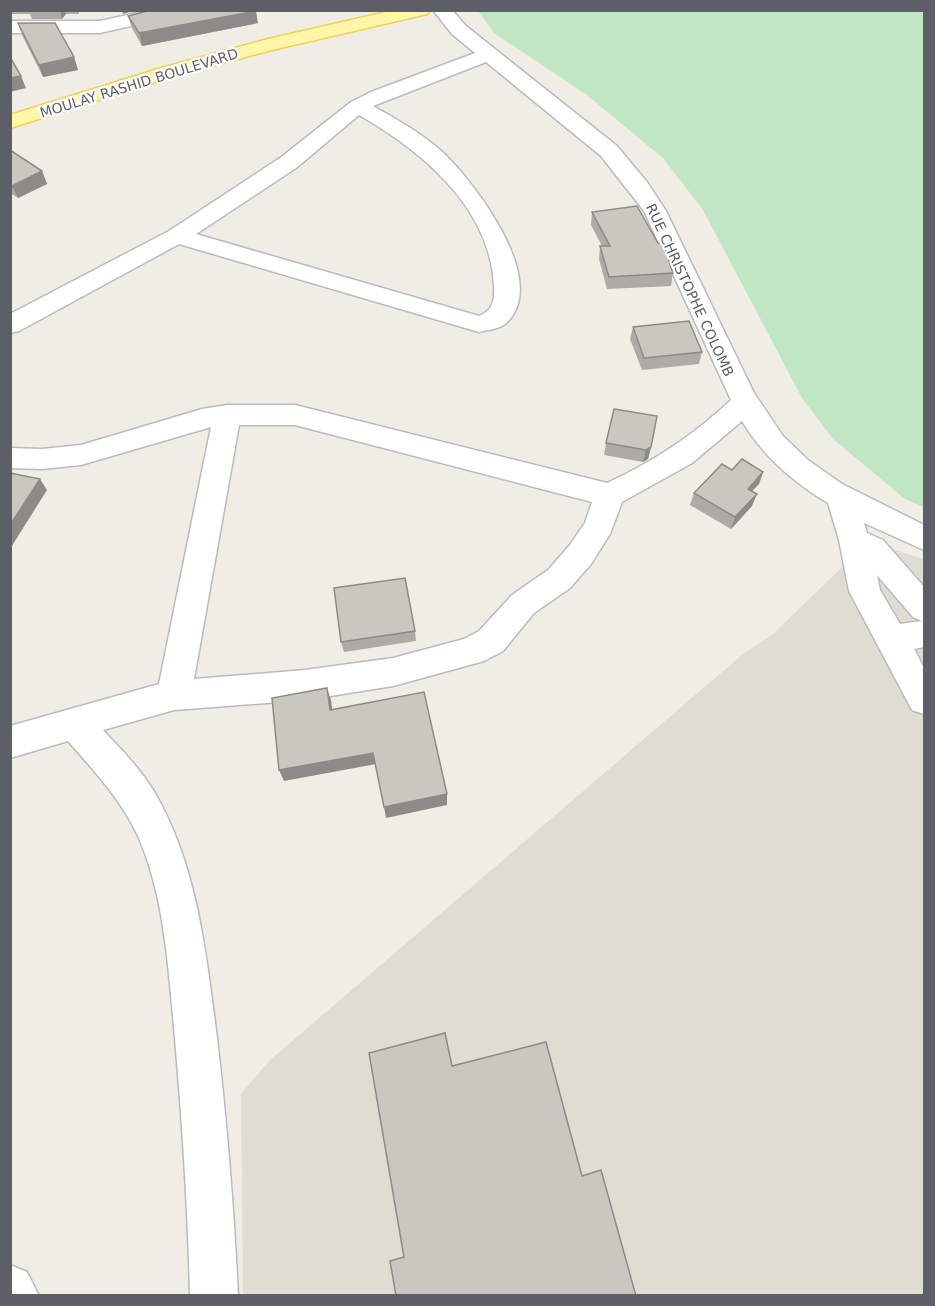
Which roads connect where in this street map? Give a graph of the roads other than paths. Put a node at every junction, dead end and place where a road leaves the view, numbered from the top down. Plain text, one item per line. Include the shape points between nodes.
1 (177, 10) edge
2 (344, 10) edge
3 (384, 10) edge
4 (442, 10) edge
5 (415, 12) edge
6 (10, 27) edge
7 (459, 30) junction
8 (268, 45) junction
9 (489, 54) junction
10 (358, 106) junction
11 (10, 122) edge
12 (177, 236) junction
13 (10, 325) edge
14 (745, 402) junction
15 (227, 415) junction
16 (10, 458) edge
17 (609, 495) junction
18 (841, 497) junction
19 (924, 538) edge
20 (854, 540) junction
21 (924, 608) edge
22 (924, 634) edge
23 (892, 639) junction
24 (174, 695) junction
25 (924, 699) edge
26 (74, 723) junction
27 (10, 742) edge
28 (10, 1289) edge
29 (15, 1296) edge
30 (214, 1296) edge

1 - 6 street via 100,27
2 - 8 main road
3 - 5 main road
4 - 7 street, RUE CHRISTOPHE COLOMB
5 - 7 street, RUE CHRISTOPHE COLOMB
5 - 8 main road
7 - 9 street, RUE CHRISTOPHE COLOMB
8 - 11 main road, MOULAY RASHID BOULEVARD
9 - 10 street
9 - 14 street, RUE CHRISTOPHE COLOMB via 609,151 639,186
10 - 12 street via 279,169
10 - 12 street via 416,139 459,183 483,217 499,252 507,285 503,312 493,322 479,324
12 - 13 street
14 - 17 street via 716,431 685,453 651,476
14 - 18 street, RUE CHRISTOPHE COLOMB via 782,453
15 - 16 street via 81,455
15 - 17 street via 295,415
15 - 24 street
17 - 24 street via 598,526 559,579 523,604 491,641 472,651 393,672 305,685
18 - 19 street, RUE CHRISTOPHE COLOMB
18 - 20 street
20 - 21 street via 872,548
20 - 23 street via 865,591
22 - 23 street
23 - 25 street
24 - 26 street
26 - 27 street
26 - 30 street via 143,806 157,837 180,913 206,1128
28 - 29 street

